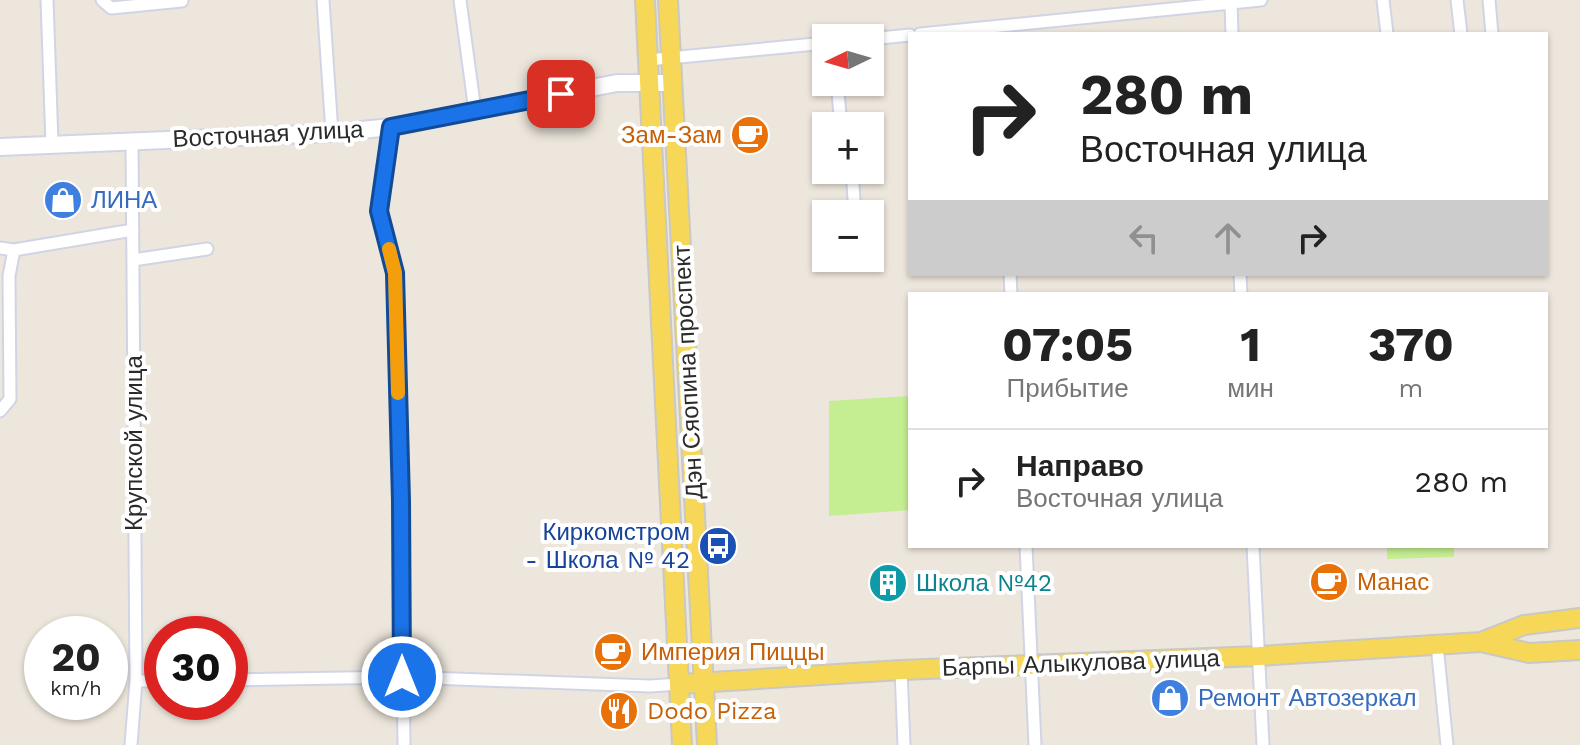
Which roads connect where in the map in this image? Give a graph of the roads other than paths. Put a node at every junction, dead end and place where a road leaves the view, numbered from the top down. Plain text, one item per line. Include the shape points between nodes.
1 (47, 0) edge
2 (102, 0) edge
3 (323, 0) edge
4 (460, 0) edge
5 (645, 0) edge
6 (668, 0) edge
7 (1261, 0) edge
8 (1383, 0) edge
9 (1457, 0) edge
10 (1489, 0) edge
11 (182, 1) edge
12 (1231, 2) junction
13 (997, 30) edge
14 (958, 32) edge
15 (1232, 32) edge
16 (1387, 32) edge
17 (1461, 32) edge
18 (1492, 32) edge
19 (908, 35) edge
20 (884, 38) edge
21 (812, 44) edge
22 (671, 57) junction
23 (648, 60) junction
24 (672, 83) junction
25 (650, 85) junction
26 (475, 111) junction
27 (391, 127) junction
28 (332, 133) junction
29 (132, 140) junction
30 (52, 143) junction
31 (0, 147) edge
32 (133, 230) junction
33 (0, 248) edge
34 (207, 249) dead end
35 (14, 250) junction
36 (133, 260) junction
37 (0, 411) edge
38 (1026, 548) edge
39 (1253, 548) edge
40 (1580, 618) edge
41 (1481, 642) junction
42 (1437, 645) junction
43 (1580, 650) edge
44 (1259, 656) junction
45 (1033, 665) junction
46 (901, 670) junction
47 (402, 677) junction
48 (248, 680) edge
49 (136, 681) junction
50 (144, 681) edge
51 (705, 681) junction
52 (680, 684) junction
53 (131, 745) edge
54 (404, 745) edge
55 (682, 745) edge
56 (707, 745) edge
57 (904, 745) edge
58 (1035, 745) edge
59 (1263, 745) edge
60 (1447, 745) edge

1 - 30 street
2 - 11 street via 111,8
3 - 28 street
4 - 26 street
5 - 23 main road, Дэн Сяопина проспект
6 - 22 main road, Дэн Сяопина проспект
7 - 12 street
8 - 16 street
9 - 17 street
10 - 18 street
12 - 13 street
12 - 15 street
13 - 14 street
19 - 20 street
21 - 22 street
22 - 23 street
22 - 24 main road, Дэн Сяопина проспект
23 - 25 main road, Дэн Сяопина проспект
24 - 25 street, Восточная улица
24 - 51 main road, Дэн Сяопина проспект
25 - 26 street, Восточная улица via 617,83
25 - 52 main road, Дэн Сяопина проспект
26 - 27 street, Восточная улица
27 - 28 street, Восточная улица
27 - 47 street via 379,211 395,273
28 - 29 street, Восточная улица
29 - 30 street, Восточная улица
29 - 32 street, Крупской улица
30 - 31 street, Восточная улица
32 - 35 street
32 - 36 street, Крупской улица
33 - 35 street
34 - 36 street
35 - 37 street via 9,276 10,399
36 - 49 street, Крупской улица
38 - 45 street
39 - 44 street
40 - 41 main road, Барпы Алыкулова улица via 1524,625
41 - 42 main road, Барпы Алыкулова улица
41 - 43 main road, Барпы Алыкулова улица via 1529,653
42 - 44 main road, Барпы Алыкулова улица
42 - 60 street
44 - 45 main road, Барпы Алыкулова улица
44 - 59 street
45 - 46 main road, Барпы Алыкулова улица
45 - 58 street
46 - 51 main road, Барпы Алыкулова улица
46 - 57 street
47 - 48 street
47 - 52 street
47 - 54 street
49 - 50 street
49 - 53 street, Крупской улица
51 - 52 main road, Барпы Алыкулова улица
51 - 56 main road, Дэн Сяопина проспект
52 - 55 main road, Дэн Сяопина проспект

